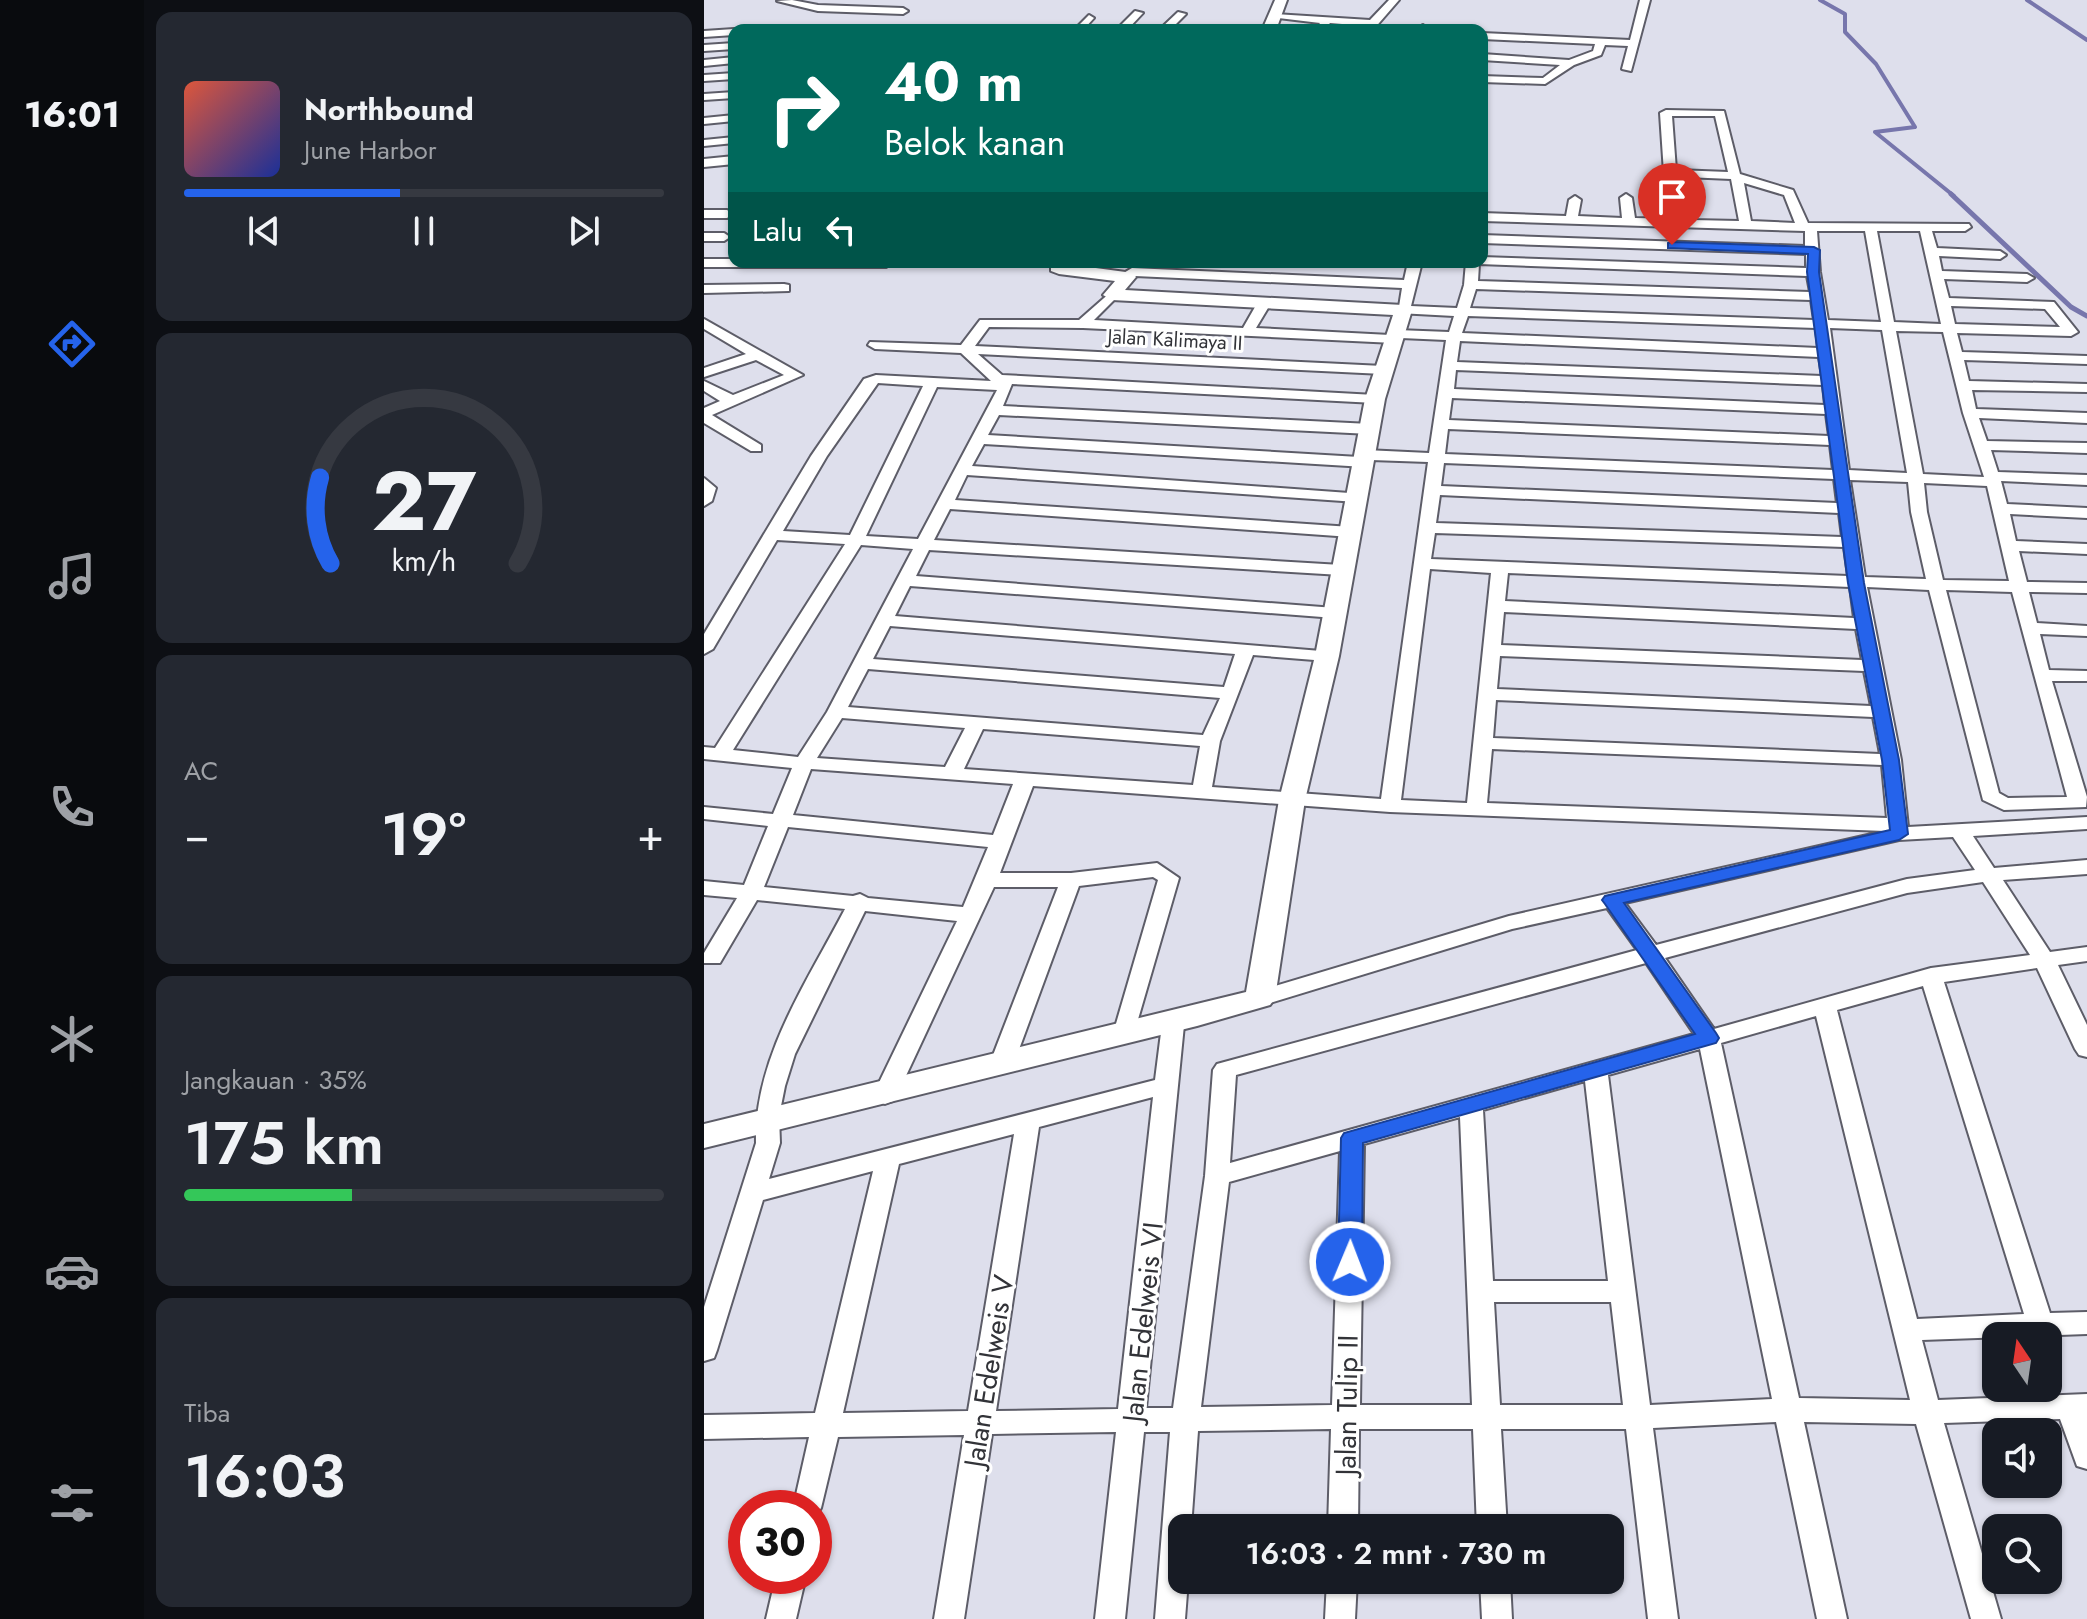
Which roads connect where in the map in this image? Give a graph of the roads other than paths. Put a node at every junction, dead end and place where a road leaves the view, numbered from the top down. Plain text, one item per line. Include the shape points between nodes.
1 (910, 0) edge
2 (1281, 0) edge
3 (1394, 0) edge
4 (782, 1) edge
5 (1641, 1) edge
6 (1335, 10) dead end
7 (903, 11) junction
8 (1138, 13) dead end
9 (1181, 14) dead end
10 (1089, 18) dead end
11 (1327, 20) junction
12 (895, 24) edge
13 (1082, 24) edge
14 (1127, 24) edge
15 (1170, 24) edge
16 (1272, 24) edge
17 (1324, 24) edge
18 (1356, 24) edge
19 (1372, 24) edge
20 (728, 32) edge
21 (704, 34) edge
22 (1488, 36) edge
23 (1601, 43) junction
24 (1632, 43) junction
25 (728, 46) edge
26 (704, 48) edge
27 (1488, 57) edge
28 (728, 61) edge
29 (704, 63) edge
30 (1570, 63) junction
31 (1627, 69) dead end
32 (728, 76) edge
33 (704, 78) edge
34 (1488, 79) edge
35 (728, 95) edge
36 (704, 97) edge
37 (728, 119) edge
38 (704, 121) edge
39 (728, 141) edge
40 (704, 143) edge
41 (728, 161) edge
42 (704, 163) edge
43 (1679, 176) junction
44 (1736, 177) junction
45 (1626, 198) dead end
46 (1575, 200) dead end
47 (704, 214) edge
48 (727, 214) dead end
49 (1488, 217) edge
50 (1571, 220) junction
51 (1629, 222) junction
52 (1686, 224) junction
53 (1746, 226) junction
54 (1870, 226) junction
55 (1807, 227) junction
56 (1925, 227) junction
57 (1965, 227) dead end
58 (704, 237) edge
59 (724, 237) dead end
60 (1488, 239) edge
61 (1814, 250) junction
62 (1932, 252) junction
63 (2000, 255) dead end
64 (1488, 261) edge
65 (704, 263) edge
66 (728, 263) edge
67 (1060, 268) edge
68 (1414, 268) edge
69 (1472, 268) edge
70 (1813, 272) junction
71 (1130, 274) junction
72 (1938, 275) junction
73 (2027, 278) dead end
74 (1410, 284) junction
75 (1471, 285) junction
76 (784, 288) dead end
77 (704, 289) edge
78 (1112, 295) junction
79 (1818, 296) junction
80 (1944, 302) junction
81 (1264, 303) junction
82 (1403, 310) junction
83 (1461, 312) junction
84 (704, 323) edge
85 (1083, 324) junction
86 (1822, 324) junction
87 (1889, 327) junction
88 (1949, 329) junction
89 (1247, 332) junction
90 (1395, 336) junction
91 (1454, 337) junction
92 (875, 345) dead end
93 (965, 350) junction
94 (1827, 353) junction
95 (757, 355) junction
96 (1957, 356) junction
97 (2087, 360) edge
98 (1452, 366) junction
99 (1383, 370) junction
100 (704, 373) edge
101 (1831, 381) junction
102 (932, 382) junction
103 (1003, 382) junction
104 (704, 385) edge
105 (1964, 385) junction
106 (2087, 388) edge
107 (1448, 393) junction
108 (1375, 399) junction
109 (732, 401) junction
110 (995, 410) junction
111 (1835, 410) junction
112 (1970, 413) junction
113 (704, 415) edge
114 (2087, 418) edge
115 (1441, 424) junction
116 (1370, 429) junction
117 (979, 439) junction
118 (1838, 441) junction
119 (1981, 445) junction
120 (756, 448) dead end
121 (2087, 448) edge
122 (1435, 456) junction
123 (1365, 458) junction
124 (963, 470) junction
125 (1842, 474) junction
126 (1916, 478) junction
127 (1992, 479) junction
128 (2087, 480) edge
129 (704, 483) edge
130 (1432, 490) junction
131 (1357, 497) junction
132 (704, 501) edge
133 (944, 504) junction
134 (1846, 508) junction
135 (2000, 509) junction
136 (2087, 513) edge
137 (1430, 528) junction
138 (1351, 532) junction
139 (773, 535) junction
140 (856, 540) junction
141 (1853, 542) junction
142 (922, 543) junction
143 (2010, 546) junction
144 (2087, 549) edge
145 (1422, 564) junction
146 (1502, 568) junction
147 (1341, 570) junction
148 (903, 580) junction
149 (1856, 583) junction
150 (1936, 585) junction
151 (2020, 585) junction
152 (2087, 588) edge
153 (1495, 606) junction
154 (1335, 613) junction
155 (883, 620) junction
156 (1864, 624) junction
157 (2032, 628) junction
158 (2087, 631) edge
159 (704, 649) edge
160 (1246, 649) junction
161 (1490, 650) junction
162 (1327, 656) junction
163 (861, 663) junction
164 (1870, 666) junction
165 (2041, 675) junction
166 (2087, 676) edge
167 (1231, 693) junction
168 (1486, 694) junction
169 (836, 712) junction
170 (1879, 712) junction
171 (977, 723) junction
172 (1210, 741) junction
173 (1482, 743) junction
174 (713, 754) edge
175 (1891, 760) junction
176 (804, 763) junction
177 (952, 773) junction
178 (1025, 780) junction
179 (1201, 794) junction
180 (1292, 800) junction
181 (1390, 806) junction
182 (1476, 809) junction
183 (704, 813) edge
184 (784, 821) junction
185 (2087, 823) edge
186 (1958, 829) junction
187 (1898, 830) junction
188 (1000, 842) junction
189 (2087, 867) edge
190 (1988, 875) junction
191 (987, 880) junction
192 (1071, 880) junction
193 (704, 888) edge
194 (752, 891) junction
195 (860, 901) junction
196 (1616, 905) junction
197 (971, 915) junction
198 (1647, 948) junction
199 (2087, 954) edge
200 (712, 958) dead end
201 (2044, 959) junction
202 (1931, 976) junction
203 (1260, 998) junction
204 (1824, 1005) junction
205 (1173, 1030) junction
206 (1124, 1034) junction
207 (1709, 1038) junction
208 (2087, 1049) edge
209 (1002, 1063) junction
210 (1595, 1068) junction
211 (1168, 1079) junction
212 (885, 1095) junction
213 (1471, 1103) junction
214 (1028, 1123) junction
215 (766, 1134) junction
216 (704, 1136) edge
217 (1352, 1138) junction
218 (888, 1160) junction
219 (1217, 1176) junction
220 (755, 1186) junction
221 (1620, 1291) junction
222 (1479, 1292) junction
223 (2039, 1322) edge
224 (2087, 1323) edge
225 (2062, 1324) edge
226 (1982, 1327) edge
227 (1909, 1330) junction
228 (704, 1350) edge
229 (2078, 1406) edge
230 (1789, 1410) junction
231 (1927, 1412) junction
232 (1348, 1417) junction
233 (1639, 1417) junction
234 (1486, 1418) junction
235 (1159, 1422) junction
236 (982, 1424) junction
237 (826, 1426) junction
238 (704, 1427) edge
239 (2087, 1457) edge
240 (811, 1490) edge
241 (1344, 1514) edge
242 (1491, 1514) edge
243 (787, 1594) edge
244 (1341, 1594) edge
245 (1496, 1594) edge
246 (781, 1619) edge
247 (949, 1619) edge
248 (1110, 1619) edge
249 (1170, 1619) edge
250 (1340, 1619) edge
251 (1497, 1619) edge
252 (1663, 1619) edge
253 (1832, 1619) edge
254 (1986, 1619) edge

1 - 7 street
2 - 16 street
3 - 19 street
4 - 7 street via 818,8
5 - 24 street
6 - 11 street
7 - 12 street
8 - 14 street
9 - 15 street
10 - 13 street
11 - 16 street
11 - 17 street
11 - 18 street
20 - 21 street
22 - 23 street
23 - 24 street
23 - 30 street via 1597,53
24 - 31 street
25 - 26 street
27 - 30 street
28 - 29 street
30 - 34 street via 1542,82
32 - 33 street
35 - 36 street
37 - 38 street
39 - 40 street
41 - 42 street
43 - 44 street
43 - 44 street via 1670,172 1665,115 1672,111 1720,113
43 - 52 street
44 - 53 street
44 - 55 street via 1791,194
45 - 51 street
46 - 50 street
47 - 48 street
49 - 50 street
50 - 51 street
51 - 52 street
52 - 53 street
53 - 55 street
54 - 55 street
54 - 56 street
54 - 87 street
55 - 61 street
56 - 57 street
56 - 62 street
58 - 59 street
60 - 61 street
61 - 70 street
62 - 63 street
62 - 72 street
64 - 70 street
65 - 66 street
67 - 71 street
68 - 74 street
69 - 75 street
70 - 79 street
71 - 74 street
71 - 78 street
72 - 73 street
72 - 80 street
74 - 82 street
75 - 79 street
75 - 83 street
76 - 77 street
78 - 81 street
78 - 85 street
79 - 86 street
80 - 88 street
80 - 88 street via 2049,305 2071,332
81 - 82 street
81 - 89 street
82 - 83 street
82 - 90 street
83 - 86 street
83 - 91 street
84 - 95 street
85 - 89 street
85 - 93 street via 989,322 981,325
86 - 87 street
86 - 94 street
87 - 88 street
87 - 126 street
88 - 96 street
89 - 90 street
90 - 91 street
90 - 99 street
91 - 94 street
91 - 98 street
92 - 93 street, Jalan Kalimaya II
93 - 99 street, Jalan Kalimaya II
93 - 103 street
94 - 101 street
95 - 100 street
95 - 109 street via 796,375
96 - 97 street
96 - 105 street
98 - 101 street
98 - 107 street
99 - 108 street
101 - 111 street
102 - 103 street
102 - 139 street via 869,382
102 - 140 street
103 - 108 street
103 - 110 street
104 - 109 street
105 - 106 street
105 - 112 street
107 - 111 street
107 - 115 street
108 - 116 street
109 - 113 street
110 - 116 street
110 - 117 street
111 - 118 street
112 - 114 street
112 - 119 street
113 - 120 street
115 - 118 street
115 - 122 street
116 - 123 street
117 - 123 street
117 - 124 street
118 - 125 street
119 - 121 street
119 - 127 street
122 - 123 street
122 - 125 street
122 - 130 street
123 - 131 street
124 - 131 street
124 - 133 street
125 - 126 street
125 - 134 street
126 - 127 street
126 - 150 street
127 - 128 street
127 - 135 street
129 - 132 street
130 - 134 street
130 - 137 street
131 - 138 street
133 - 138 street
133 - 142 street
134 - 141 street
135 - 136 street
135 - 143 street
137 - 141 street
137 - 145 street
138 - 147 street
139 - 140 street
139 - 159 street
140 - 142 street
140 - 174 street
141 - 149 street
142 - 147 street
142 - 148 street
143 - 144 street
143 - 151 street
145 - 146 street
145 - 181 street
146 - 149 street
146 - 153 street
147 - 154 street
148 - 154 street
148 - 155 street
149 - 150 street
149 - 156 street
150 - 151 street
150 - 165 street via 1990,796 1997,803 2079,803
151 - 152 street
151 - 157 street
153 - 156 street
153 - 161 street
154 - 162 street
155 - 160 street
155 - 163 street
156 - 164 street
157 - 158 street
157 - 165 street
160 - 162 street
160 - 167 street
161 - 164 street
161 - 168 street
162 - 180 street
163 - 167 street
163 - 169 street
164 - 170 street
165 - 166 street
167 - 172 street
168 - 170 street
168 - 173 street
169 - 171 street
169 - 176 street
170 - 175 street
171 - 172 street
171 - 177 street
172 - 179 street
173 - 175 street
173 - 182 street
174 - 176 street
175 - 187 street
176 - 177 street
176 - 184 street
177 - 178 street
178 - 179 street
178 - 188 street
179 - 180 street
180 - 181 street
180 - 203 street
181 - 182 street
182 - 187 street
183 - 184 street
184 - 188 street
184 - 194 street
185 - 186 street
186 - 187 street
186 - 190 street
187 - 196 street
188 - 191 street
189 - 190 street
190 - 198 street via 1907,886
190 - 201 street
191 - 192 street
191 - 197 street
192 - 206 street via 1157,870 1169,878
192 - 209 street
193 - 194 street
194 - 195 street
194 - 200 street
195 - 197 street
195 - 215 street via 779,1060
196 - 198 street
196 - 203 street via 1509,923
197 - 212 street
198 - 207 street
198 - 219 street via 1225,1070
199 - 201 street
201 - 202 street
201 - 208 street
202 - 204 street
202 - 223 street
203 - 205 street
204 - 207 street
204 - 227 street
205 - 206 street
205 - 211 street, Jalan Edelweis VI
206 - 209 street
207 - 210 street
207 - 230 street
209 - 212 street
210 - 213 street
210 - 221 street
211 - 214 street
211 - 235 street, Jalan Edelweis VI
212 - 215 street
213 - 217 street
213 - 222 street
214 - 218 street
214 - 236 street, Jalan Edelweis V
215 - 216 street
215 - 220 street
217 - 219 street
217 - 232 street, Jalan Tulip II
218 - 220 street
218 - 237 street
219 - 235 street
220 - 228 street
221 - 222 street
221 - 233 street
222 - 234 street
224 - 225 street
226 - 227 street
227 - 231 street
229 - 231 street
229 - 239 street
230 - 231 street
230 - 233 street
230 - 253 street
231 - 254 street
232 - 234 street
232 - 235 street
232 - 241 street, Jalan Tulip II
233 - 234 street
233 - 252 street
234 - 242 street
235 - 236 street
235 - 248 street, Jalan Edelweis VI
235 - 249 street
236 - 237 street
236 - 247 street, Jalan Edelweis V
237 - 238 street
237 - 240 street
243 - 246 street
244 - 250 street
245 - 251 street

